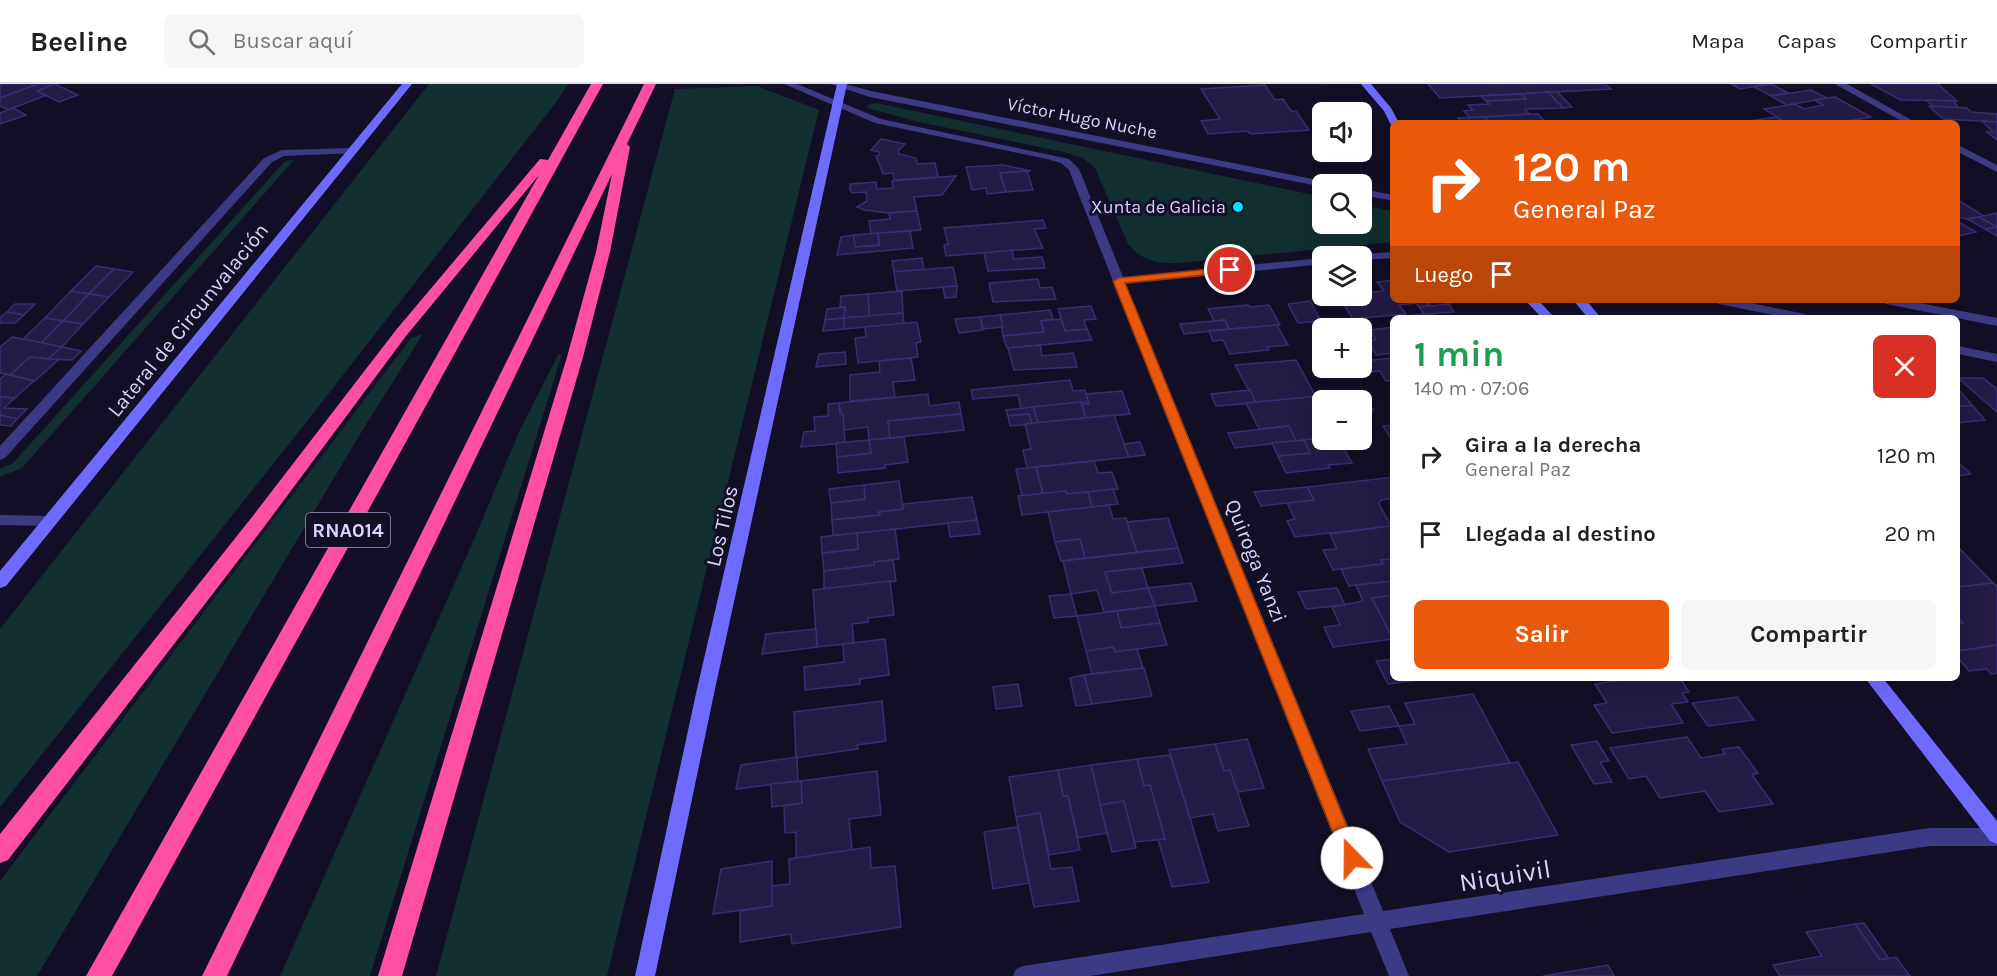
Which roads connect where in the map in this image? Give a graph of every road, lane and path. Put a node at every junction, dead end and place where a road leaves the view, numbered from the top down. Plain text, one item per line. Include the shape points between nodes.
1 (597, 84) edge
2 (650, 84) edge
3 (789, 84) edge
4 (1366, 84) edge
5 (1840, 84) edge
6 (404, 85) edge
7 (840, 85) edge
8 (838, 106) junction
9 (1397, 120) edge
10 (1906, 120) edge
11 (627, 127) junction
12 (572, 129) junction
13 (1960, 149) edge
14 (352, 151) junction
15 (1997, 169) edge
16 (1312, 182) edge
17 (1372, 194) edge
18 (1390, 197) edge
19 (1390, 255) edge
20 (1372, 256) edge
21 (1312, 262) edge
22 (1119, 281) junction
23 (1534, 303) edge
24 (1582, 303) edge
25 (1733, 303) edge
26 (1901, 303) edge
27 (1546, 315) edge
28 (1592, 315) edge
29 (1791, 315) edge
30 (1997, 322) edge
31 (1960, 350) edge
32 (1997, 358) edge
33 (0, 455) edge
34 (0, 519) edge
35 (49, 521) junction
36 (0, 582) edge
37 (1875, 681) edge
38 (1997, 836) edge
39 (0, 852) edge
40 (1378, 923) junction
41 (98, 976) edge
42 (214, 976) edge
43 (390, 976) edge
44 (645, 976) edge
45 (1023, 976) edge
46 (1399, 976) edge

1 - 12 highway, RNA014
2 - 11 highway, RNA014
3 - 8 street
4 - 9 street
5 - 10 street
6 - 14 street, Lateral de Circunvalación
7 - 8 street, Los Tilos
7 - 16 street, Víctor Hugo Nuche
8 - 22 street, Quiroga Yanzi via 878,121 1049,156 1070,164
8 - 44 street, Los Tilos
11 - 42 highway, RNA014
11 - 43 highway via 603,252 575,357
12 - 39 highway via 401,333
12 - 41 highway, RNA014
13 - 15 street
14 - 33 street via 282,153 268,159
14 - 35 street, Lateral de Circunvalación
17 - 18 street
19 - 20 street
21 - 22 street
22 - 40 street, Quiroga Yanzi
23 - 27 street
24 - 28 street
25 - 29 street
26 - 30 street
31 - 32 street
34 - 35 street
35 - 36 street, Lateral de Circunvalación
37 - 38 street
38 - 40 street, Niquivil via 1929,837
40 - 45 street, Niquivil
40 - 46 street, Quiroga Yanzi

